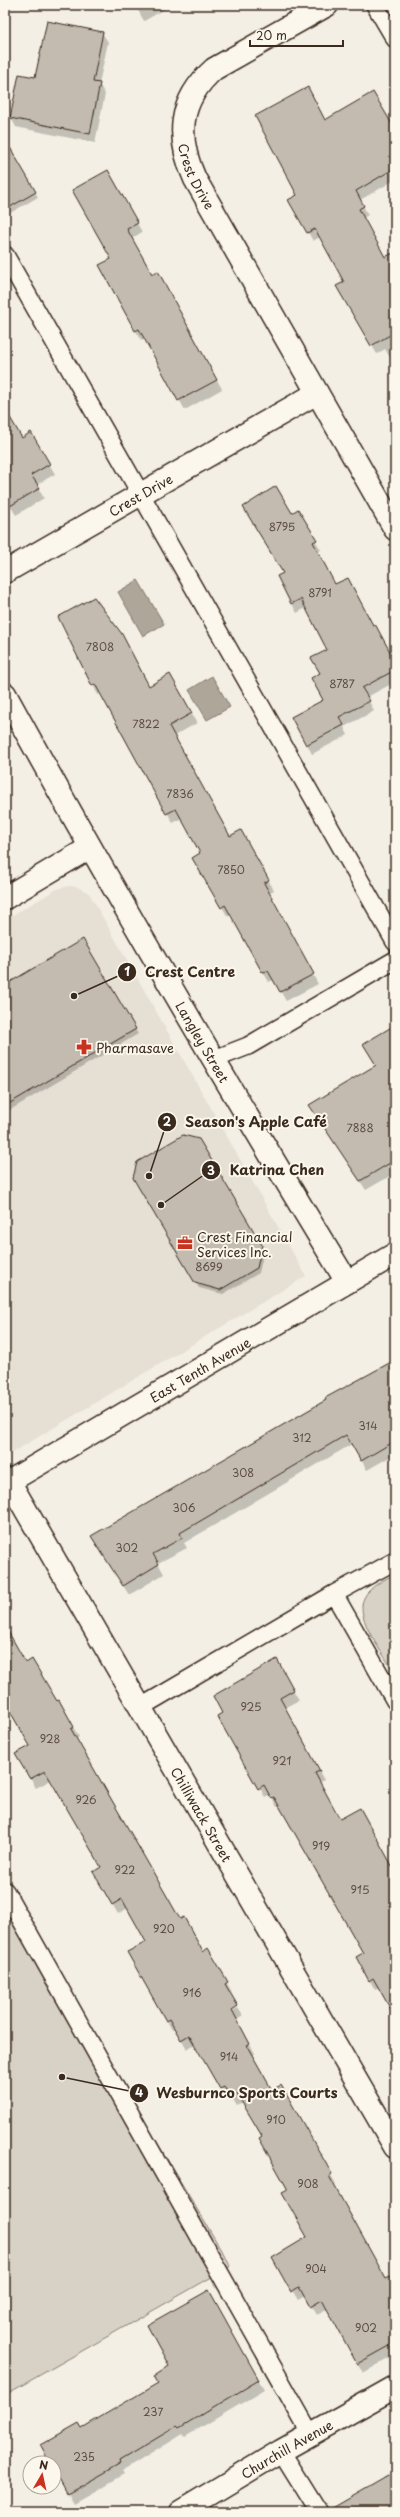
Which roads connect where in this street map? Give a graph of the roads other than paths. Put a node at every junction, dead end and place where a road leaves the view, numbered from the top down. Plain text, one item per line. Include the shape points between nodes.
1 (327, 5) edge
2 (375, 5) edge
3 (395, 39) edge
4 (5, 255) edge
5 (317, 393) junction
6 (142, 494) junction
7 (395, 529) edge
8 (5, 572) edge
9 (5, 694) edge
10 (89, 848) junction
11 (5, 898) edge
12 (395, 942) edge
13 (395, 960) edge
14 (212, 1060) junction
15 (395, 1254) edge
16 (347, 1282) junction
17 (7, 1482) edge
18 (395, 1561) edge
19 (334, 1594) junction
20 (395, 1701) edge
21 (140, 1707) junction
22 (5, 1891) edge
23 (394, 2141) edge
24 (395, 2387) edge
25 (311, 2435) junction
26 (281, 2451) junction
27 (180, 2512) edge
28 (319, 2512) edge

1 - 5 street, Crest Drive via 214,69 192,94 183,131 186,154 195,179
2 - 3 lane
4 - 6 lane
5 - 6 street, Crest Drive
5 - 7 street, Crest Drive
6 - 8 street, Crest Drive
6 - 12 lane
9 - 10 street, Langley Street
10 - 11 street
10 - 14 street, Langley Street via 175,992
13 - 14 lane via 248,1046
14 - 16 street, Langley Street
15 - 16 street, East Tenth Avenue
16 - 17 street, East Tenth Avenue
17 - 21 street, Chilliwack Street
18 - 19 lane
19 - 20 lane
19 - 21 lane
21 - 23 street, Chilliwack Street
22 - 25 lane
24 - 25 street, Churchill Avenue
25 - 26 street, Churchill Avenue
26 - 27 street, Churchill Avenue
26 - 28 lane

